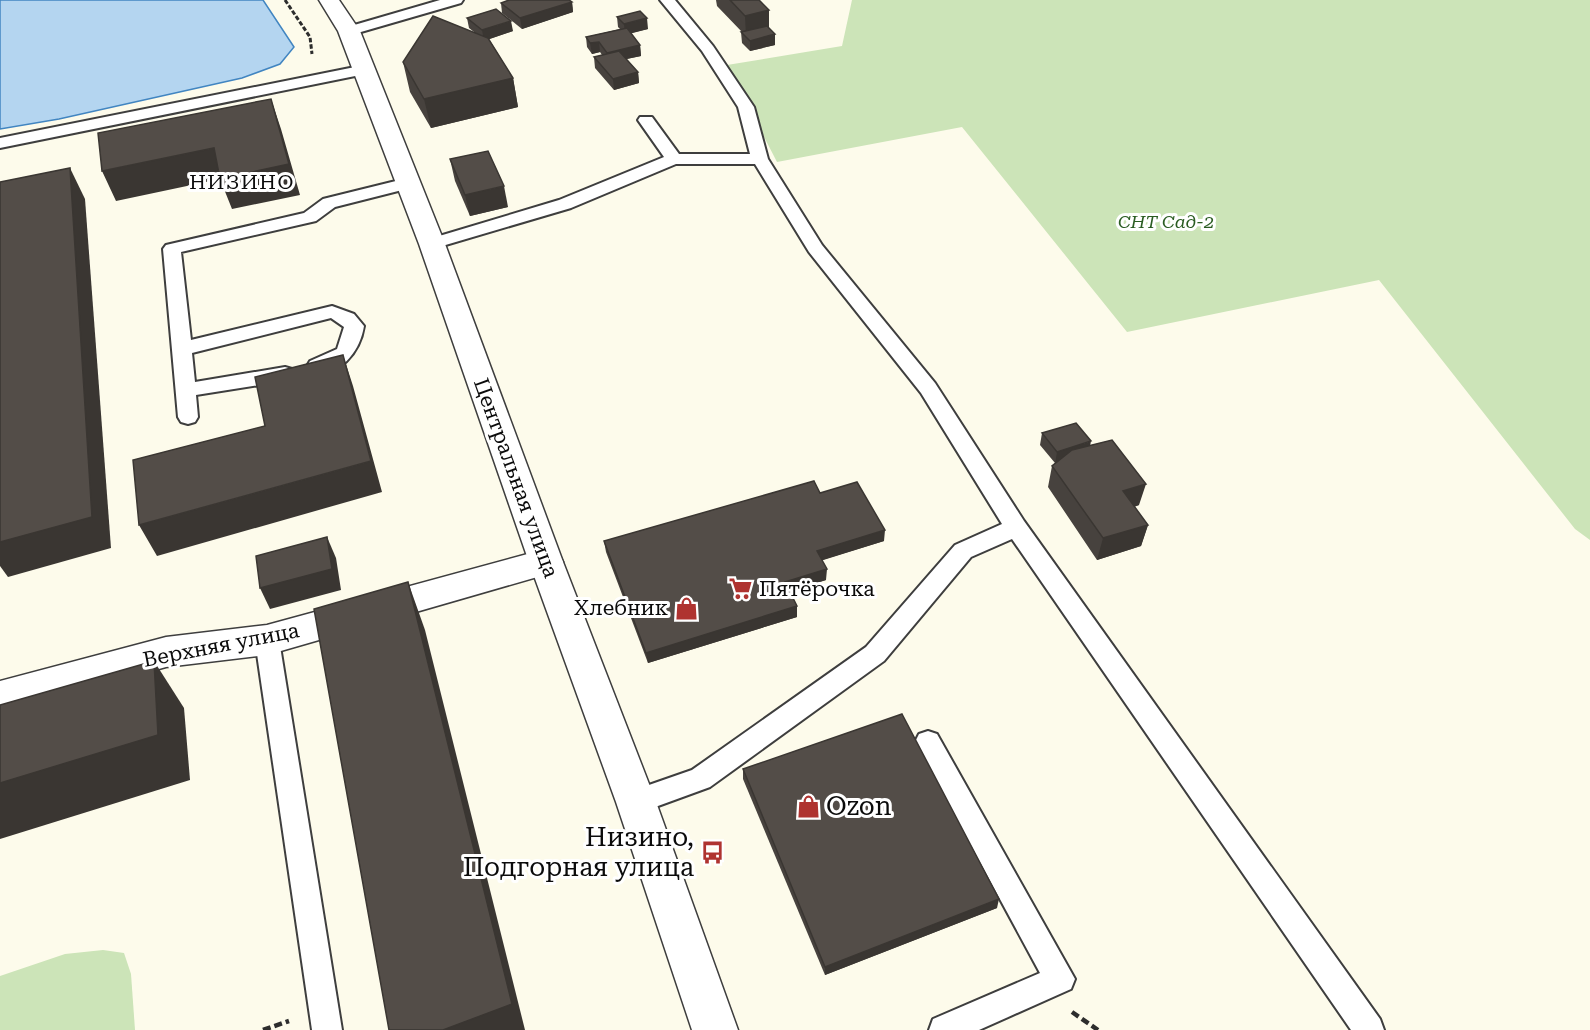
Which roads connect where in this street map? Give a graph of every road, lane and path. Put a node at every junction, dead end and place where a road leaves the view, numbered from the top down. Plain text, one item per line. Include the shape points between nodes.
1 (285, 0) edge
2 (329, 0) edge
3 (456, 0) edge
4 (667, 0) edge
5 (349, 31) junction
6 (365, 70) junction
7 (312, 82) junction
8 (646, 120) dead end
9 (0, 143) edge
10 (674, 159) junction
11 (760, 159) junction
12 (408, 183) junction
13 (432, 244) junction
14 (182, 349) junction
15 (186, 390) junction
16 (188, 417) dead end
17 (1016, 526) junction
18 (546, 562) junction
19 (267, 640) junction
20 (0, 698) edge
21 (928, 742) dead end
22 (636, 802) junction
23 (327, 1030) edge
24 (715, 1030) edge
25 (944, 1030) edge
26 (1369, 1030) edge

1 - 7 path via 310,37
2 - 5 street, Центральная улица
3 - 5 lane
4 - 11 lane via 708,49 746,106
5 - 6 street, Центральная улица
6 - 7 lane
6 - 12 street, Центральная улица
7 - 9 lane
8 - 10 lane
10 - 11 lane
10 - 13 lane via 566,204
11 - 17 lane via 815,248 928,388
12 - 13 street, Центральная улица
12 - 14 lane via 329,202 310,217 172,249
13 - 18 street, Центральная улица
14 - 15 lane
14 - 15 lane via 332,312 354,326 352,342 340,359 292,373
15 - 16 lane
17 - 22 lane via 963,551 875,654 856,668 701,779
17 - 26 lane
18 - 19 street, Верхняя улица
18 - 22 street, Центральная улица
19 - 20 street, Верхняя улица via 166,652
19 - 23 lane
21 - 25 lane via 1060,979
22 - 24 street, Центральная улица

